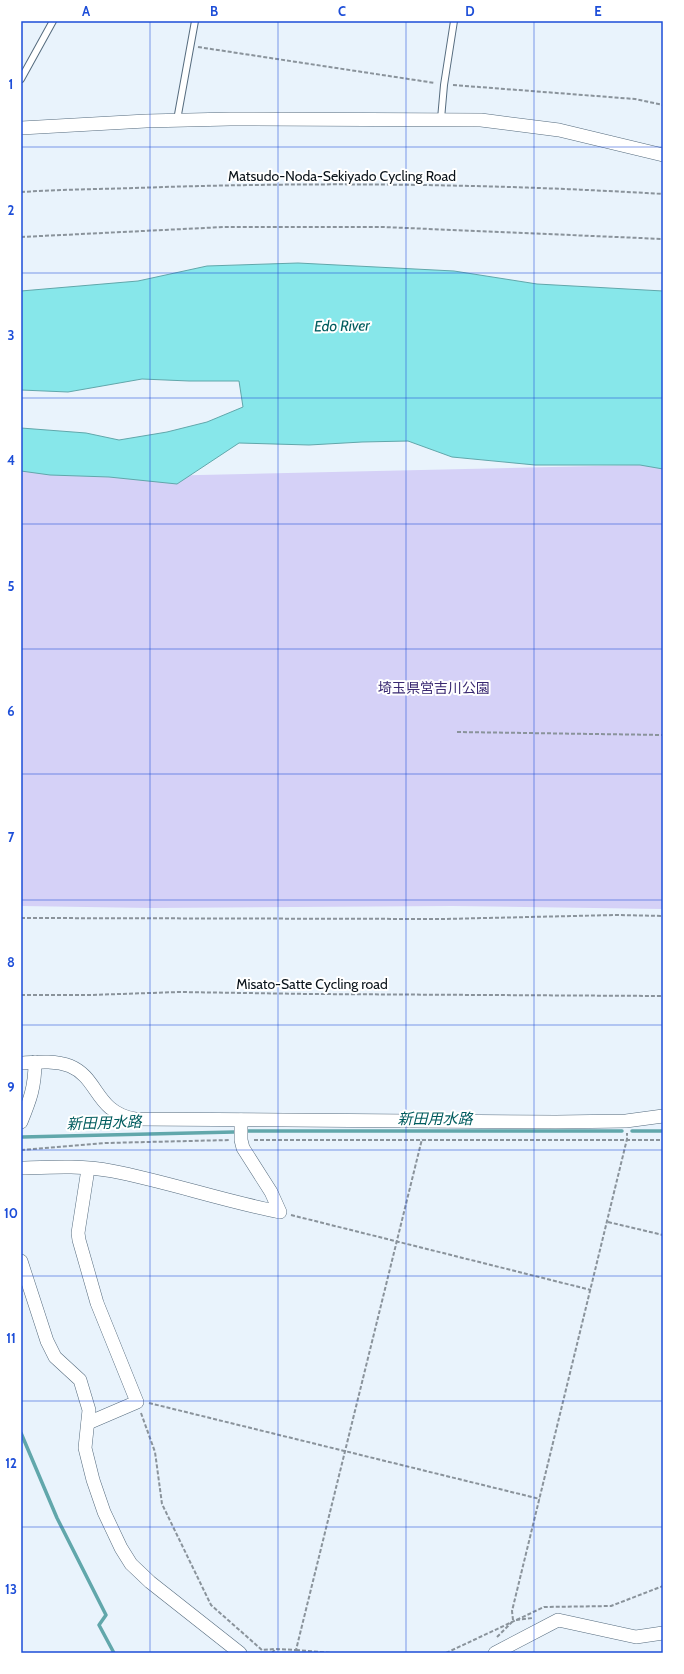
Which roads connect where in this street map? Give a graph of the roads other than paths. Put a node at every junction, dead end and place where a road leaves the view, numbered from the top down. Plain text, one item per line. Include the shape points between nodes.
1 (53, 21) edge
2 (195, 21) edge
3 (454, 21) edge
4 (21, 79) edge
5 (441, 119) junction
6 (177, 120) junction
7 (21, 128) edge
8 (663, 156) edge
9 (35, 1062) junction
10 (21, 1063) edge
11 (663, 1116) edge
12 (241, 1120) junction
13 (21, 1122) edge
14 (21, 1168) edge
15 (88, 1168) junction
16 (21, 1261) edge
17 (88, 1423) junction
18 (663, 1633) edge
19 (240, 1653) edge
20 (495, 1653) edge

1 - 4 lane
2 - 6 lane
3 - 5 lane
5 - 6 street
5 - 8 street via 481,120 559,130
6 - 7 street
9 - 10 street
9 - 12 street via 71,1066 86,1079 107,1106 125,1117
9 - 13 street via 32,1095
11 - 12 street via 626,1121 556,1122
12 - 15 street via 243,1148 271,1192 280,1212 111,1171
14 - 15 street
15 - 17 street via 79,1240 97,1303 137,1402
16 - 17 street via 47,1341 55,1357 80,1380 89,1410
17 - 19 street via 85,1448 92,1480 104,1512 131,1564
18 - 20 street via 636,1637 558,1620

